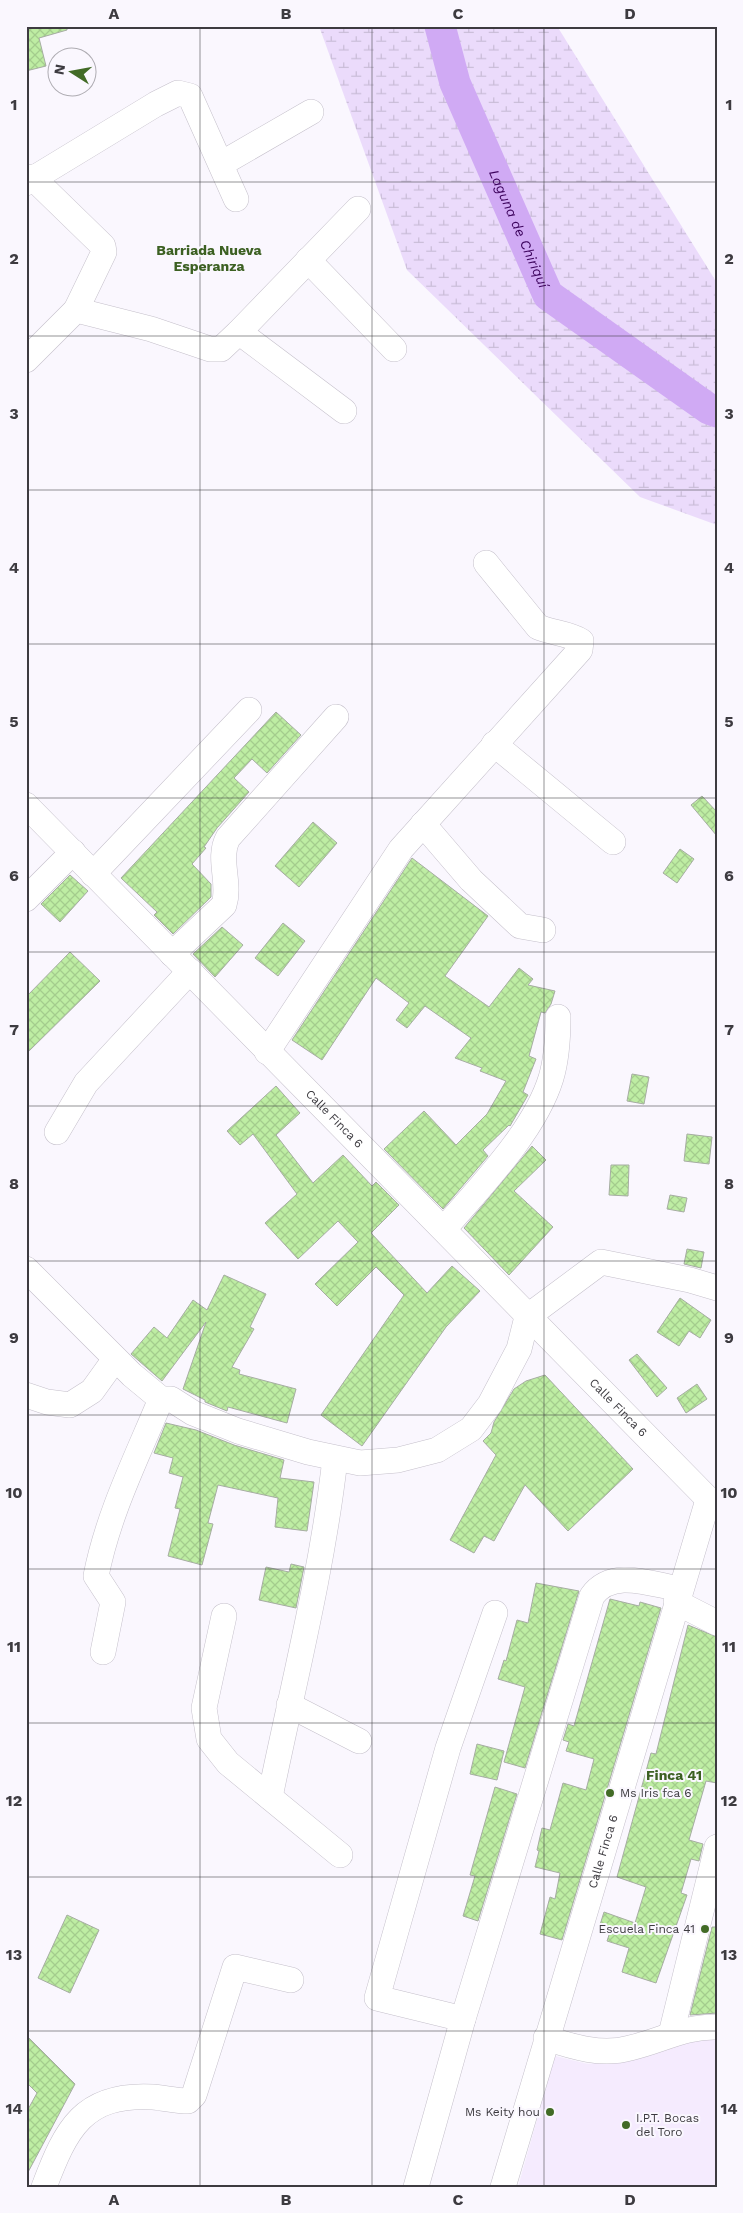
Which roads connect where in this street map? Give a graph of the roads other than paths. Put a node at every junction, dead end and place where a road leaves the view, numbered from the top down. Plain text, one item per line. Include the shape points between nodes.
1 (311, 112) dead end
2 (222, 164) junction
3 (29, 180) edge
4 (236, 199) dead end
5 (358, 209) dead end
6 (308, 260) junction
7 (76, 310) junction
8 (238, 332) junction
9 (394, 350) dead end
10 (26, 360) edge
11 (344, 411) dead end
12 (486, 563) dead end
13 (249, 710) dead end
14 (336, 717) dead end
15 (494, 744) junction
16 (26, 805) edge
17 (423, 824) junction
18 (613, 842) dead end
19 (73, 852) junction
20 (93, 874) junction
21 (26, 899) edge
22 (543, 930) dead end
23 (172, 954) junction
24 (190, 971) junction
25 (558, 1017) dead end
26 (267, 1052) junction
27 (57, 1132) dead end
28 (444, 1229) junction
29 (26, 1269) edge
30 (717, 1288) edge
31 (527, 1317) junction
32 (115, 1359) junction
33 (26, 1394) edge
34 (161, 1399) junction
35 (335, 1459) junction
36 (712, 1504) edge
37 (678, 1596) junction
38 (495, 1613) dead end
39 (224, 1616) dead end
40 (717, 1623) edge
41 (103, 1652) dead end
42 (289, 1705) junction
43 (359, 1741) dead end
44 (270, 1798) junction
45 (717, 1847) edge
46 (340, 1855) dead end
47 (291, 1980) dead end
48 (463, 2019) junction
49 (717, 2027) edge
50 (671, 2034) junction
51 (546, 2038) junction
52 (44, 2187) edge
53 (416, 2187) edge
54 (503, 2187) edge

1 - 2 street
2 - 3 street via 190,96 178,93
2 - 4 street
3 - 7 street via 103,246 104,252
5 - 6 street
6 - 8 street
6 - 9 street
7 - 8 street via 151,329 210,349 221,349
7 - 10 street
8 - 11 street
12 - 15 street via 538,627 581,641 580,650
13 - 20 street
14 - 23 street via 228,838 223,847 227,895 224,905
15 - 17 street
15 - 18 street
16 - 19 street, Calle Finca 6
17 - 22 street via 471,880 520,926
17 - 26 street via 401,849
19 - 20 street, Calle Finca 6
19 - 21 street
20 - 23 street, Calle Finca 6
23 - 24 street, Calle Finca 6
24 - 26 street, Calle Finca 6
24 - 27 street via 86,1083
25 - 28 street via 558,1048 551,1079 534,1115 496,1168
26 - 28 street, Calle Finca 6
28 - 31 street, Calle Finca 6
29 - 32 street
30 - 31 street via 601,1262
31 - 35 street via 519,1349 490,1404 471,1428 437,1450 398,1460 360,1463
31 - 36 street, Calle Finca 6
32 - 33 street via 92,1391 70,1405 47,1402
32 - 34 street
34 - 35 street via 171,1399 193,1414 238,1431
34 - 41 street via 109,1524 101,1552 96,1576 113,1602
35 - 42 street via 311,1606
36 - 37 street, Calle Finca 6
37 - 40 street
37 - 48 street via 621,1579 604,1584 592,1596
37 - 51 street, Calle Finca 6
38 - 48 street via 448,1748 377,1998
39 - 44 street via 204,1708 208,1739 228,1764
42 - 43 street
42 - 44 street
44 - 46 street
45 - 50 street
47 - 52 street via 235,1967 194,2095 188,2101 152,2097 95,2106 78,2118
48 - 53 street
49 - 50 street via 699,2026
50 - 51 street via 629,2049 597,2051 578,2049
51 - 54 street, Calle Finca 6

